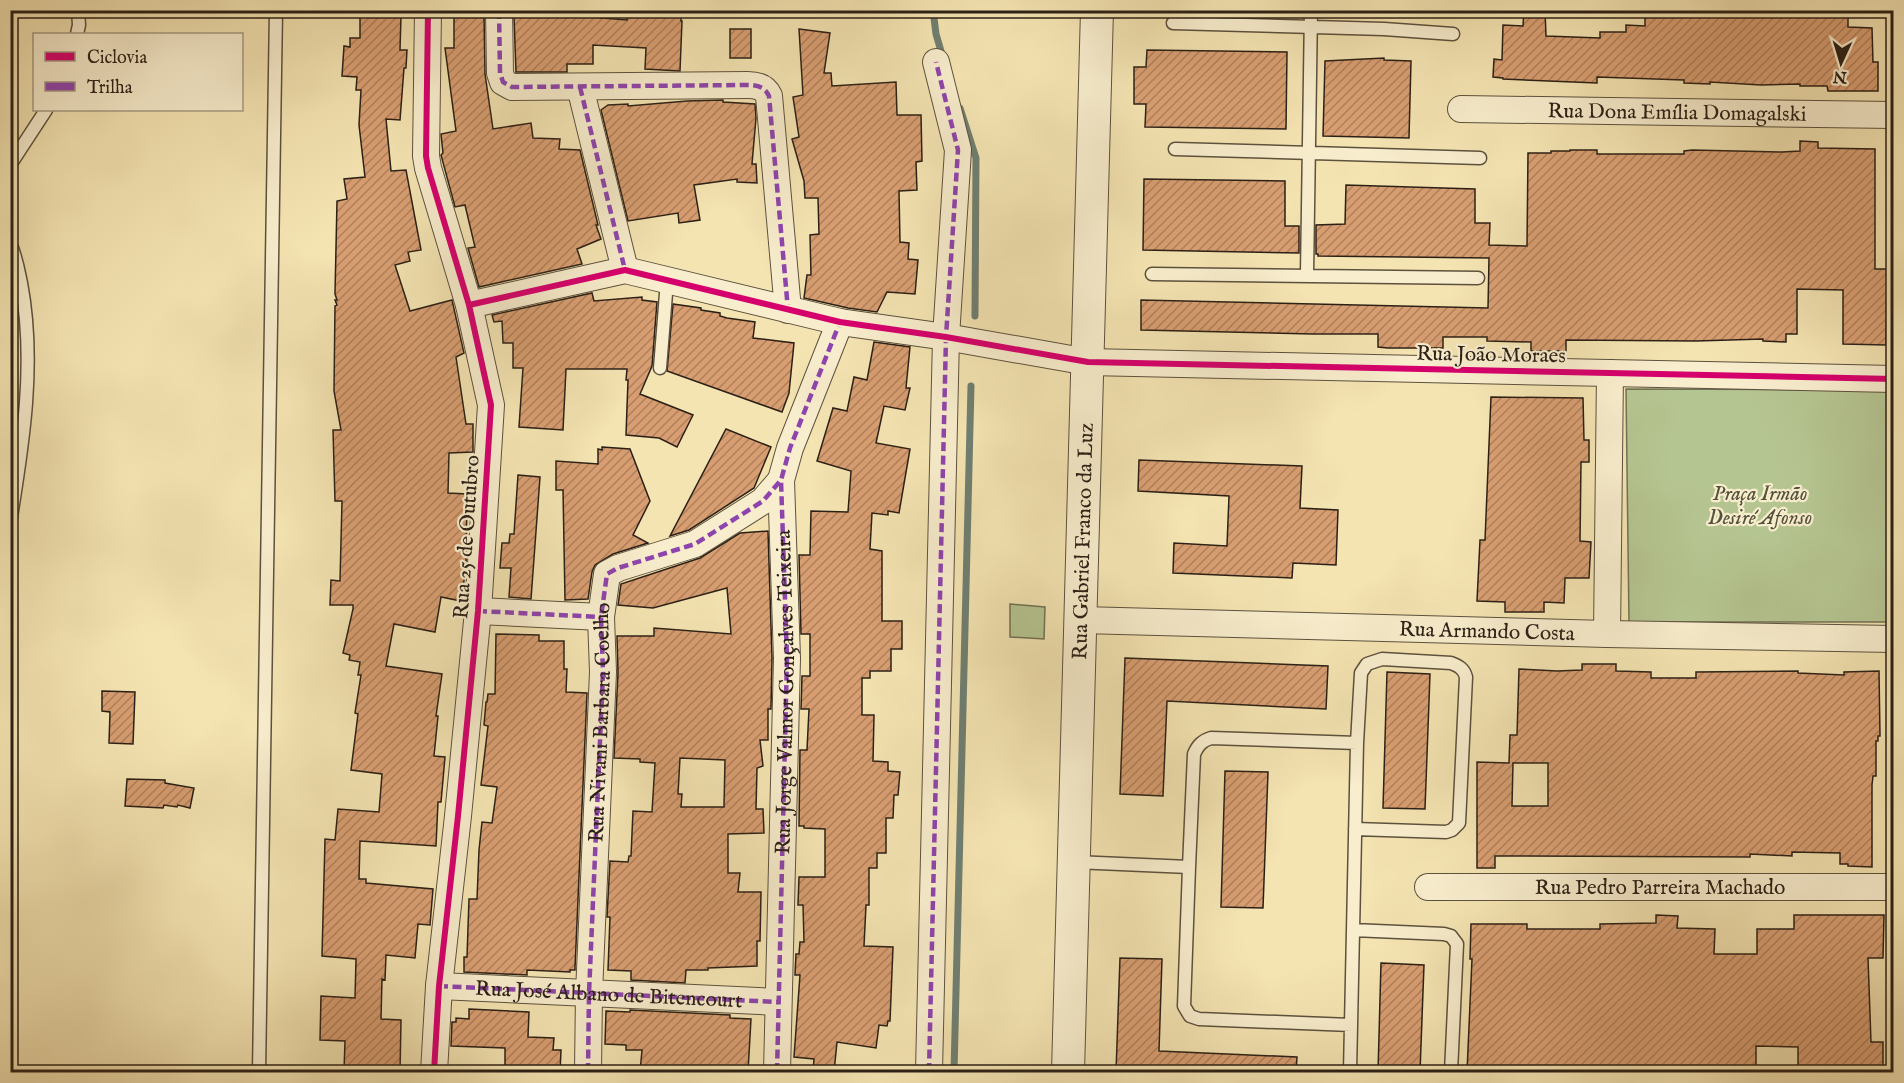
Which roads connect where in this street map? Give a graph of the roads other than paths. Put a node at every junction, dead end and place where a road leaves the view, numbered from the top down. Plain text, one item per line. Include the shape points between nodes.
1 (78, 10) edge
2 (276, 10) edge
3 (428, 10) edge
4 (500, 10) edge
5 (1097, 10) edge
6 (1311, 10) edge
7 (1173, 23) dead end
8 (1311, 28) junction
9 (77, 33) edge
10 (1454, 34) dead end
11 (936, 62) dead end
12 (580, 87) junction
13 (1461, 109) dead end
14 (45, 111) edge
15 (1893, 115) edge
16 (1175, 149) dead end
17 (1309, 153) junction
18 (1480, 158) dead end
19 (10, 165) edge
20 (10, 243) edge
21 (625, 270) junction
22 (1152, 274) dead end
23 (1307, 274) junction
24 (1478, 278) dead end
25 (667, 281) junction
26 (469, 305) junction
27 (788, 310) junction
28 (840, 322) junction
29 (946, 337) junction
30 (1088, 362) junction
31 (660, 368) dead end
32 (1610, 373) junction
33 (1893, 379) edge
34 (781, 480) junction
35 (10, 523) edge
36 (478, 611) junction
37 (601, 616) junction
38 (1081, 620) junction
39 (1607, 634) junction
40 (1893, 639) edge
41 (1357, 743) junction
42 (1355, 829) junction
43 (1074, 862) junction
44 (1189, 867) junction
45 (1428, 887) dead end
46 (1893, 887) edge
47 (1353, 930) junction
48 (439, 986) junction
49 (589, 993) junction
50 (778, 1002) junction
51 (1351, 1024) junction
52 (259, 1072) edge
53 (434, 1072) edge
54 (588, 1072) edge
55 (777, 1072) edge
56 (928, 1072) edge
57 (1068, 1072) edge
58 (1350, 1072) edge
59 (1451, 1072) edge

1 - 9 lane
2 - 52 lane
3 - 26 street, Rua 25 de Outubro via 426,156
4 - 12 street via 502,82 512,87
5 - 30 street, Rua Gabriel Franco da Luz
6 - 8 lane
7 - 8 lane
8 - 10 lane
8 - 17 lane
11 - 29 street via 958,150
12 - 21 street
12 - 27 street via 755,85 766,91
13 - 15 street, Rua Dona Emília Domagalski
14 - 19 lane
16 - 17 lane
17 - 18 lane
17 - 23 lane
20 - 35 lane via 25,307 28,364 20,463
21 - 25 street, Rua João Moraes
21 - 26 street
22 - 23 lane
23 - 24 lane
25 - 27 street, Rua João Moraes
25 - 31 lane
26 - 36 street, Rua 25 de Outubro via 491,405
27 - 28 street, Rua João Moraes
28 - 29 street, Rua João Moraes
28 - 34 street, Rua Jorge Valmor Gonçalves Teixeira via 789,448
29 - 30 street, Rua João Moraes
29 - 56 street
30 - 32 street, Rua João Moraes
30 - 38 street, Rua Gabriel Franco da Luz
32 - 33 street, Rua João Moraes
32 - 39 street
34 - 37 street, Rua Nivani Barbara Coelho via 763,501 695,544 607,574
34 - 50 street, Rua Jorge Valmor Gonçalves Teixeira via 787,658
36 - 37 street
36 - 48 street, Rua 25 de Outubro
37 - 49 street, Rua Nivani Barbara Coelho via 603,672
38 - 39 street, Rua Armando Costa
38 - 43 street, Rua Gabriel Franco da Luz
39 - 40 street, Rua Armando Costa
41 - 42 lane
41 - 42 lane via 1361,673 1367,664 1382,659 1451,663 1465,672 1459,823 1446,832
41 - 44 lane via 1210,738 1200,743 1194,754
42 - 47 lane
43 - 44 lane
43 - 57 street, Rua Gabriel Franco da Luz
44 - 51 lane via 1184,1006 1190,1016
45 - 46 street, Rua Pedro Parreira Machado
47 - 51 lane
47 - 59 lane via 1444,934 1457,944
48 - 49 street, Rua José Albano de Bitencourt
48 - 53 street, Rua 25 de Outubro
49 - 50 street, Rua José Albano de Bitencourt
49 - 54 street, Rua Nivani Barbara Coelho
50 - 55 street, Rua Jorge Valmor Gonçalves Teixeira
51 - 58 lane

